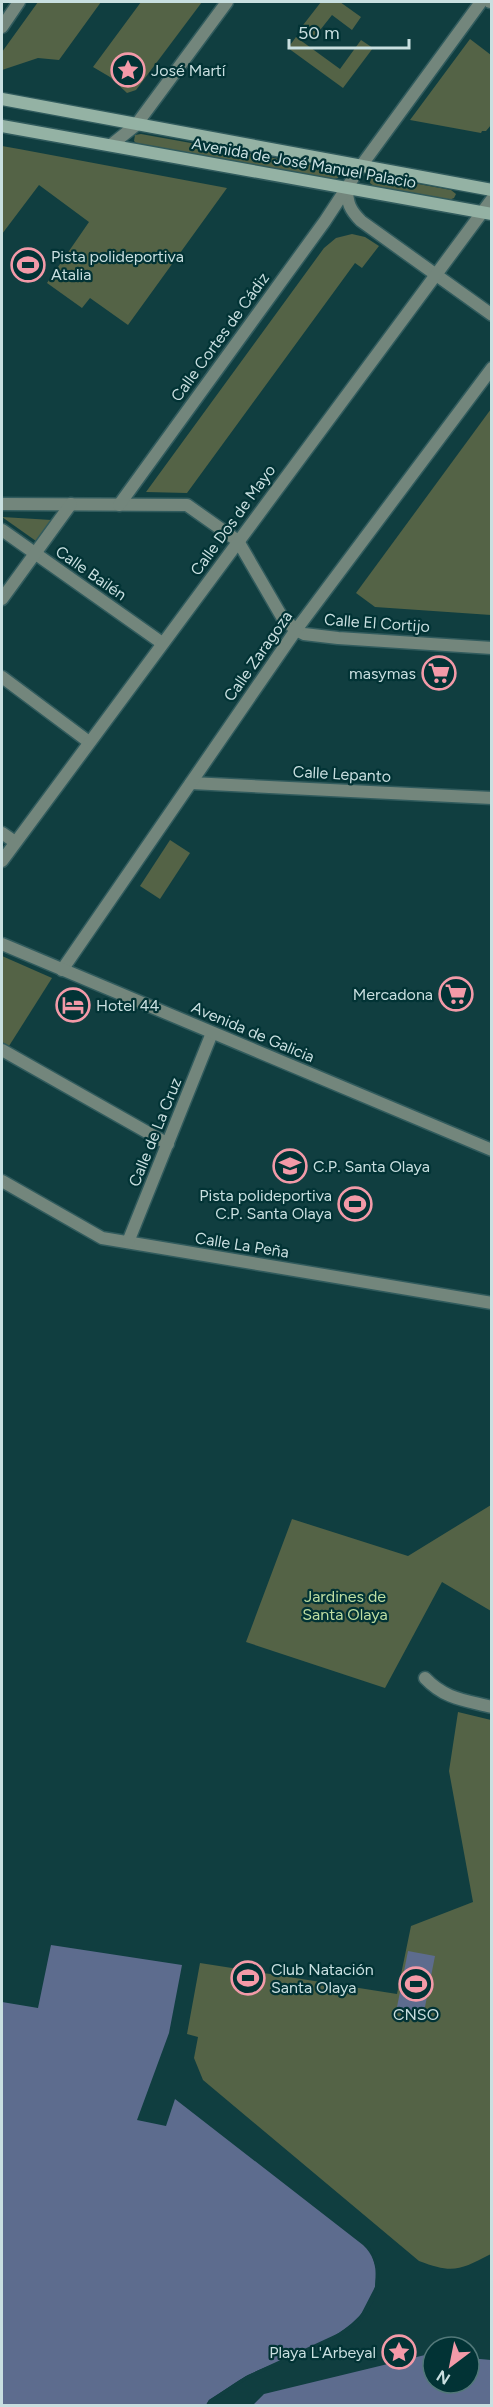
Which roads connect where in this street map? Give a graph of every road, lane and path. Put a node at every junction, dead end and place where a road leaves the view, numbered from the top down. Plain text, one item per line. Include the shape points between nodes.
1 (2, 2) edge
2 (227, 2) edge
3 (481, 2) edge
4 (16, 6) edge
5 (2, 27) edge
6 (2, 99) edge
7 (136, 125) junction
8 (2, 126) edge
9 (111, 145) junction
10 (361, 166) junction
11 (346, 188) junction
12 (492, 190) edge
13 (492, 198) edge
14 (486, 213) edge
15 (435, 275) junction
16 (492, 315) edge
17 (492, 368) edge
18 (2, 504) edge
19 (71, 504) junction
20 (119, 505) junction
21 (2, 530) edge
22 (238, 541) junction
23 (35, 553) junction
24 (2, 599) edge
25 (296, 630) junction
26 (162, 644) junction
27 (492, 648) edge
28 (2, 677) edge
29 (89, 742) junction
30 (190, 783) junction
31 (492, 798) edge
32 (2, 833) edge
33 (15, 842) junction
34 (2, 861) edge
35 (2, 944) edge
36 (62, 970) junction
37 (212, 1032) junction
38 (2, 1050) edge
39 (168, 1144) junction
40 (492, 1150) edge
41 (2, 1181) edge
42 (128, 1242) junction
43 (492, 1303) edge
44 (425, 1678) dead end
45 (492, 1707) edge

1 - 4 street
2 - 7 street
3 - 10 street, Calle Cortes de Cádiz
4 - 5 street
6 - 7 main road, Avenida de José Manuel Palacio
7 - 9 street
7 - 10 main road, Avenida de José Manuel Palacio
8 - 9 main road, Avenida de José Manuel Palacio
9 - 11 main road, Avenida de José Manuel Palacio
10 - 11 street, Calle Cortes de Cádiz
10 - 12 main road, Avenida de José Manuel Palacio
11 - 14 main road, Avenida de José Manuel Palacio
11 - 15 street via 351,212
11 - 20 street, Calle Cortes de Cádiz
13 - 14 street, Calle Dos de Mayo
14 - 15 street, Calle Dos de Mayo
15 - 16 street
15 - 22 street, Calle Dos de Mayo
17 - 25 street, Calle Zaragoza
18 - 19 street
19 - 20 street
19 - 23 street
20 - 22 street via 187,505
21 - 23 street, Calle Bailén
22 - 25 street via 282,617
22 - 26 street, Calle Dos de Mayo
23 - 24 street
23 - 26 street, Calle Bailén
25 - 27 street, Calle El Cortijo via 338,638
25 - 30 street, Calle Zaragoza
26 - 29 street, Calle Dos de Mayo
28 - 29 street
29 - 33 street, Calle Dos de Mayo
30 - 31 street, Calle Lepanto
30 - 36 street, Calle Zaragoza
32 - 33 street
33 - 34 street, Calle Dos de Mayo
35 - 36 street, Avenida de Galicia
36 - 37 street, Avenida de Galicia
37 - 39 street, Calle de La Cruz
37 - 40 street, Avenida de Galicia
38 - 39 street
39 - 42 street, Calle de La Cruz
41 - 42 street, Calle La Peña via 102,1238
42 - 43 street, Calle La Peña
44 - 45 street via 438,1691

